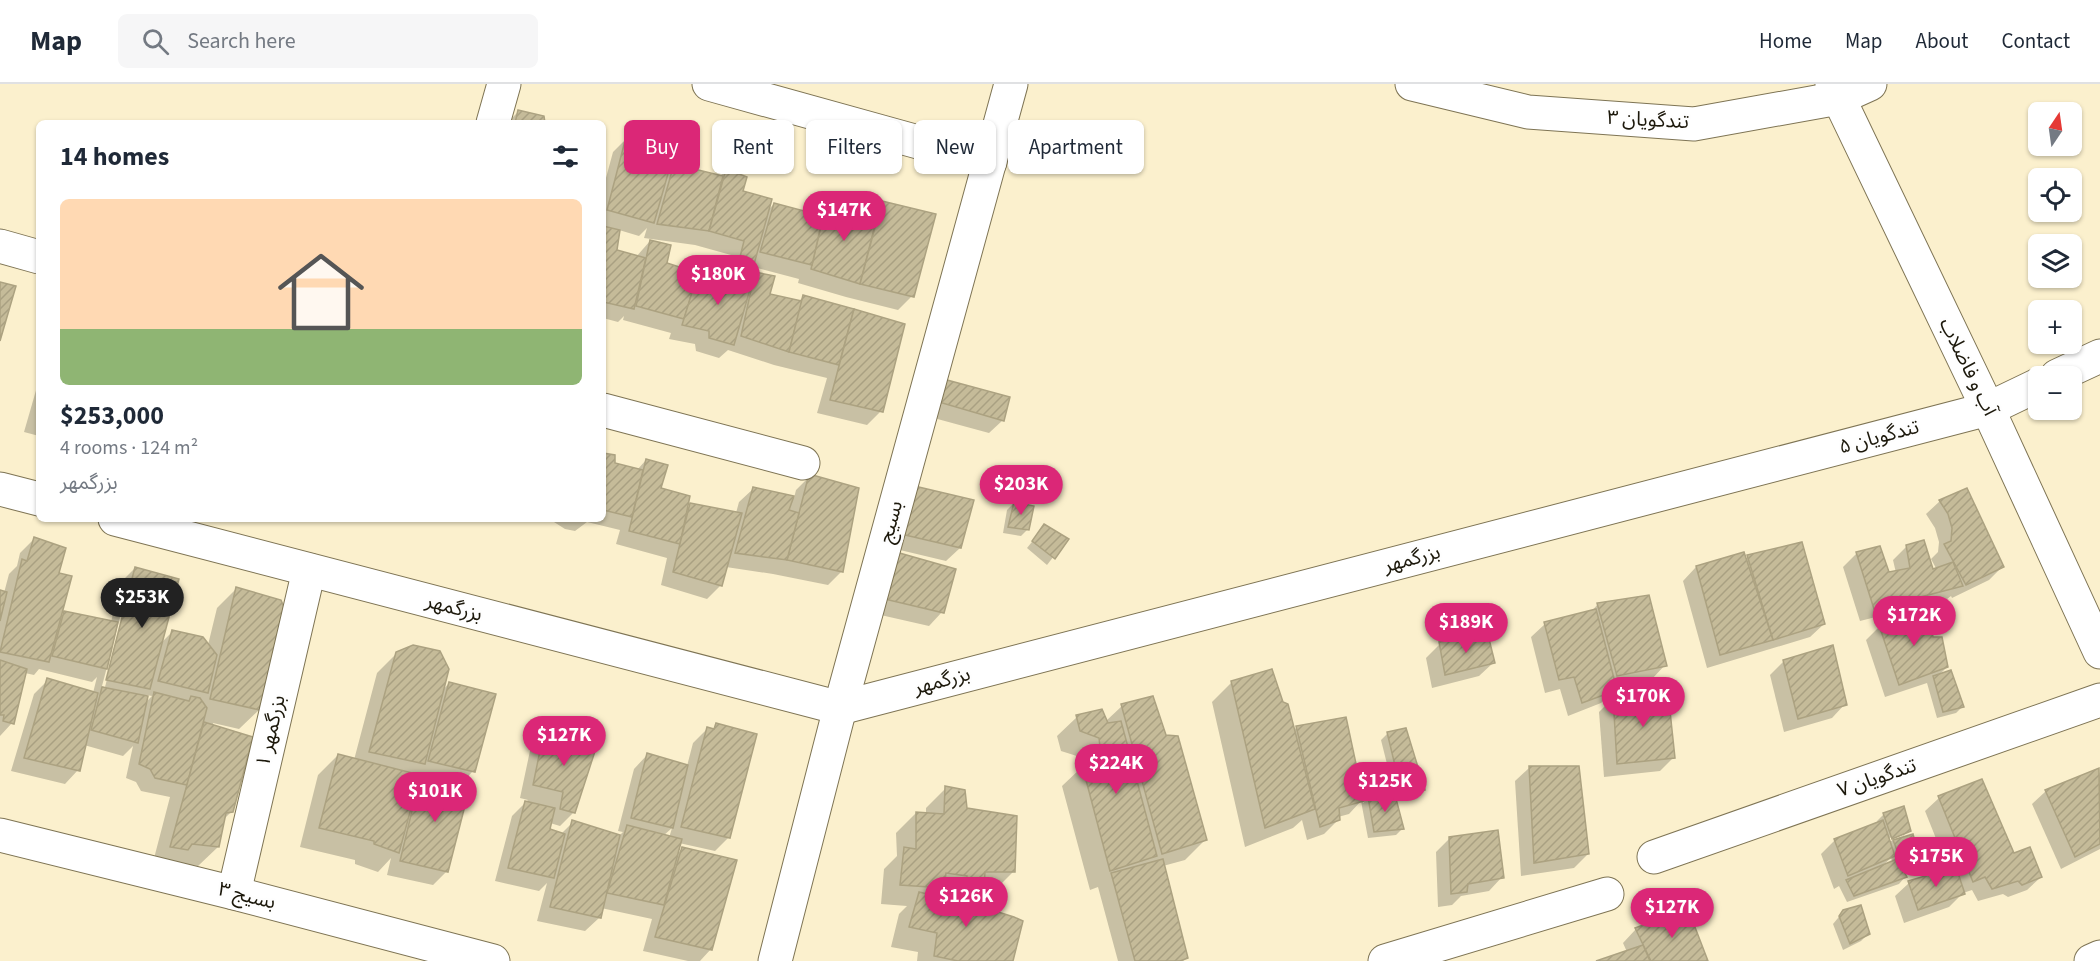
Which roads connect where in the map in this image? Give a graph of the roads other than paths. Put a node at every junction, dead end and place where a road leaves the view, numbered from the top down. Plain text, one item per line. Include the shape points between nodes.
1 (504, 84) edge
2 (709, 84) edge
3 (1011, 84) edge
4 (1412, 84) edge
5 (1870, 84) edge
6 (1836, 91) edge
7 (494, 120) edge
8 (996, 140) edge
9 (914, 141) edge
10 (987, 174) edge
11 (0, 246) edge
12 (36, 256) edge
13 (2100, 356) edge
14 (2078, 366) edge
15 (2028, 390) edge
16 (1988, 409) junction
17 (606, 411) edge
18 (803, 463) dead end
19 (1769, 466) joint
20 (0, 489) edge
21 (36, 498) edge
22 (126, 522) edge
23 (309, 570) junction
24 (2100, 652) edge
25 (2100, 700) edge
26 (840, 708) junction
27 (0, 835) edge
28 (1654, 857) dead end
29 (234, 892) junction
30 (1607, 894) dead end
31 (2100, 957) edge
32 (493, 961) edge
33 (775, 961) edge
34 (1385, 961) edge
35 (2091, 961) edge

1 - 7 street
2 - 9 street
3 - 8 street, بسیج
4 - 6 street, تندگویان ۳ via 1528,112 1694,124
5 - 6 street, تندگویان ۳
6 - 16 street, آب و فاضلاب
10 - 26 street, بسیج
11 - 12 street
13 - 14 street
15 - 16 street, تندگویان ۵
16 - 19 street, تندگویان ۵
16 - 24 street, آب و فاضلاب
17 - 18 street
19 - 26 street, بزرگمهر
20 - 21 street
22 - 23 street, بزرگمهر
23 - 26 street, بزرگمهر
23 - 29 street, بزرگمهر ۱
25 - 28 street, تندگویان ۷
26 - 33 street, بسیج
27 - 29 street, بسیج ۳
29 - 32 street, بسیج ۳
30 - 34 street
31 - 35 street

